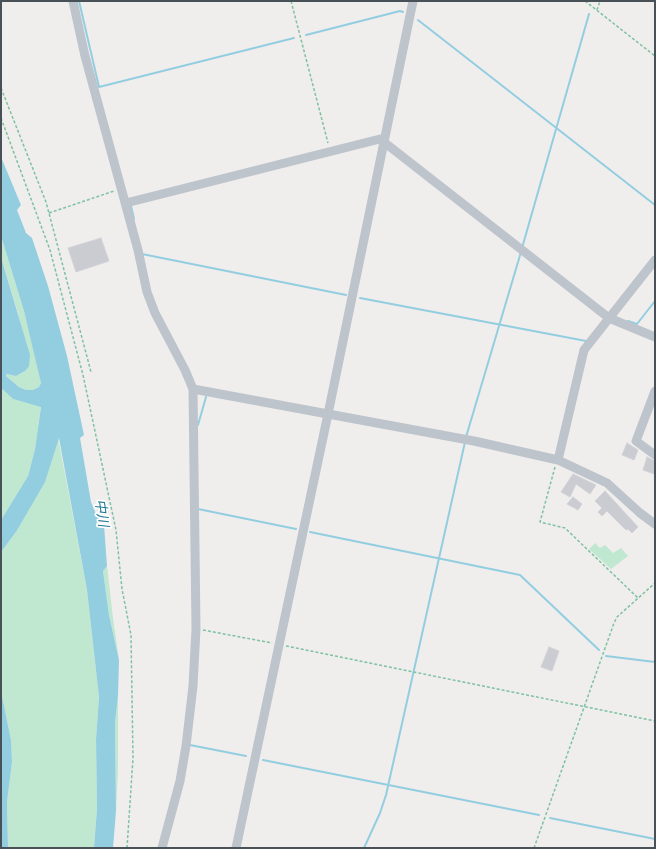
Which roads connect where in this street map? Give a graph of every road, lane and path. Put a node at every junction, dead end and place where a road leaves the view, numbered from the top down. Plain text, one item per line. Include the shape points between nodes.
1 (73, 1) edge
2 (291, 1) edge
3 (413, 1) edge
4 (585, 1) edge
5 (600, 1) edge
6 (597, 10) junction
7 (655, 56) edge
8 (1, 88) edge
9 (1, 118) edge
10 (385, 142) junction
11 (330, 151) junction
12 (122, 189) junction
13 (126, 202) junction
14 (49, 213) junction
15 (655, 260) edge
16 (609, 318) junction
17 (655, 337) edge
18 (92, 372) dead end
19 (192, 389) junction
20 (655, 390) edge
21 (328, 414) junction
22 (655, 455) edge
23 (558, 460) junction
24 (655, 524) edge
25 (655, 583) edge
26 (638, 598) junction
27 (196, 629) junction
28 (280, 645) junction
29 (584, 706) junction
30 (655, 721) edge
31 (127, 848) edge
32 (162, 848) edge
33 (236, 848) edge
34 (534, 848) edge

1 - 12 street via 85,56
2 - 11 path
3 - 10 street
4 - 6 path
5 - 6 path
6 - 7 path
8 - 14 path
9 - 31 path via 50,250 83,375 116,530 122,589 131,635 133,758
10 - 11 street via 380,139
10 - 16 street
10 - 21 street
11 - 13 street
12 - 13 street
12 - 14 path
13 - 19 street via 147,292
14 - 18 path
15 - 16 street
16 - 17 street
16 - 23 street via 584,350
19 - 21 street
19 - 27 street
20 - 22 street via 636,441
21 - 23 street via 466,439
21 - 28 street
23 - 24 street via 607,483
23 - 26 path via 540,522 565,528
25 - 26 path
26 - 29 path via 617,617
27 - 28 path
27 - 32 street via 186,746 180,781
28 - 29 path
28 - 33 street
29 - 30 path
29 - 34 path

